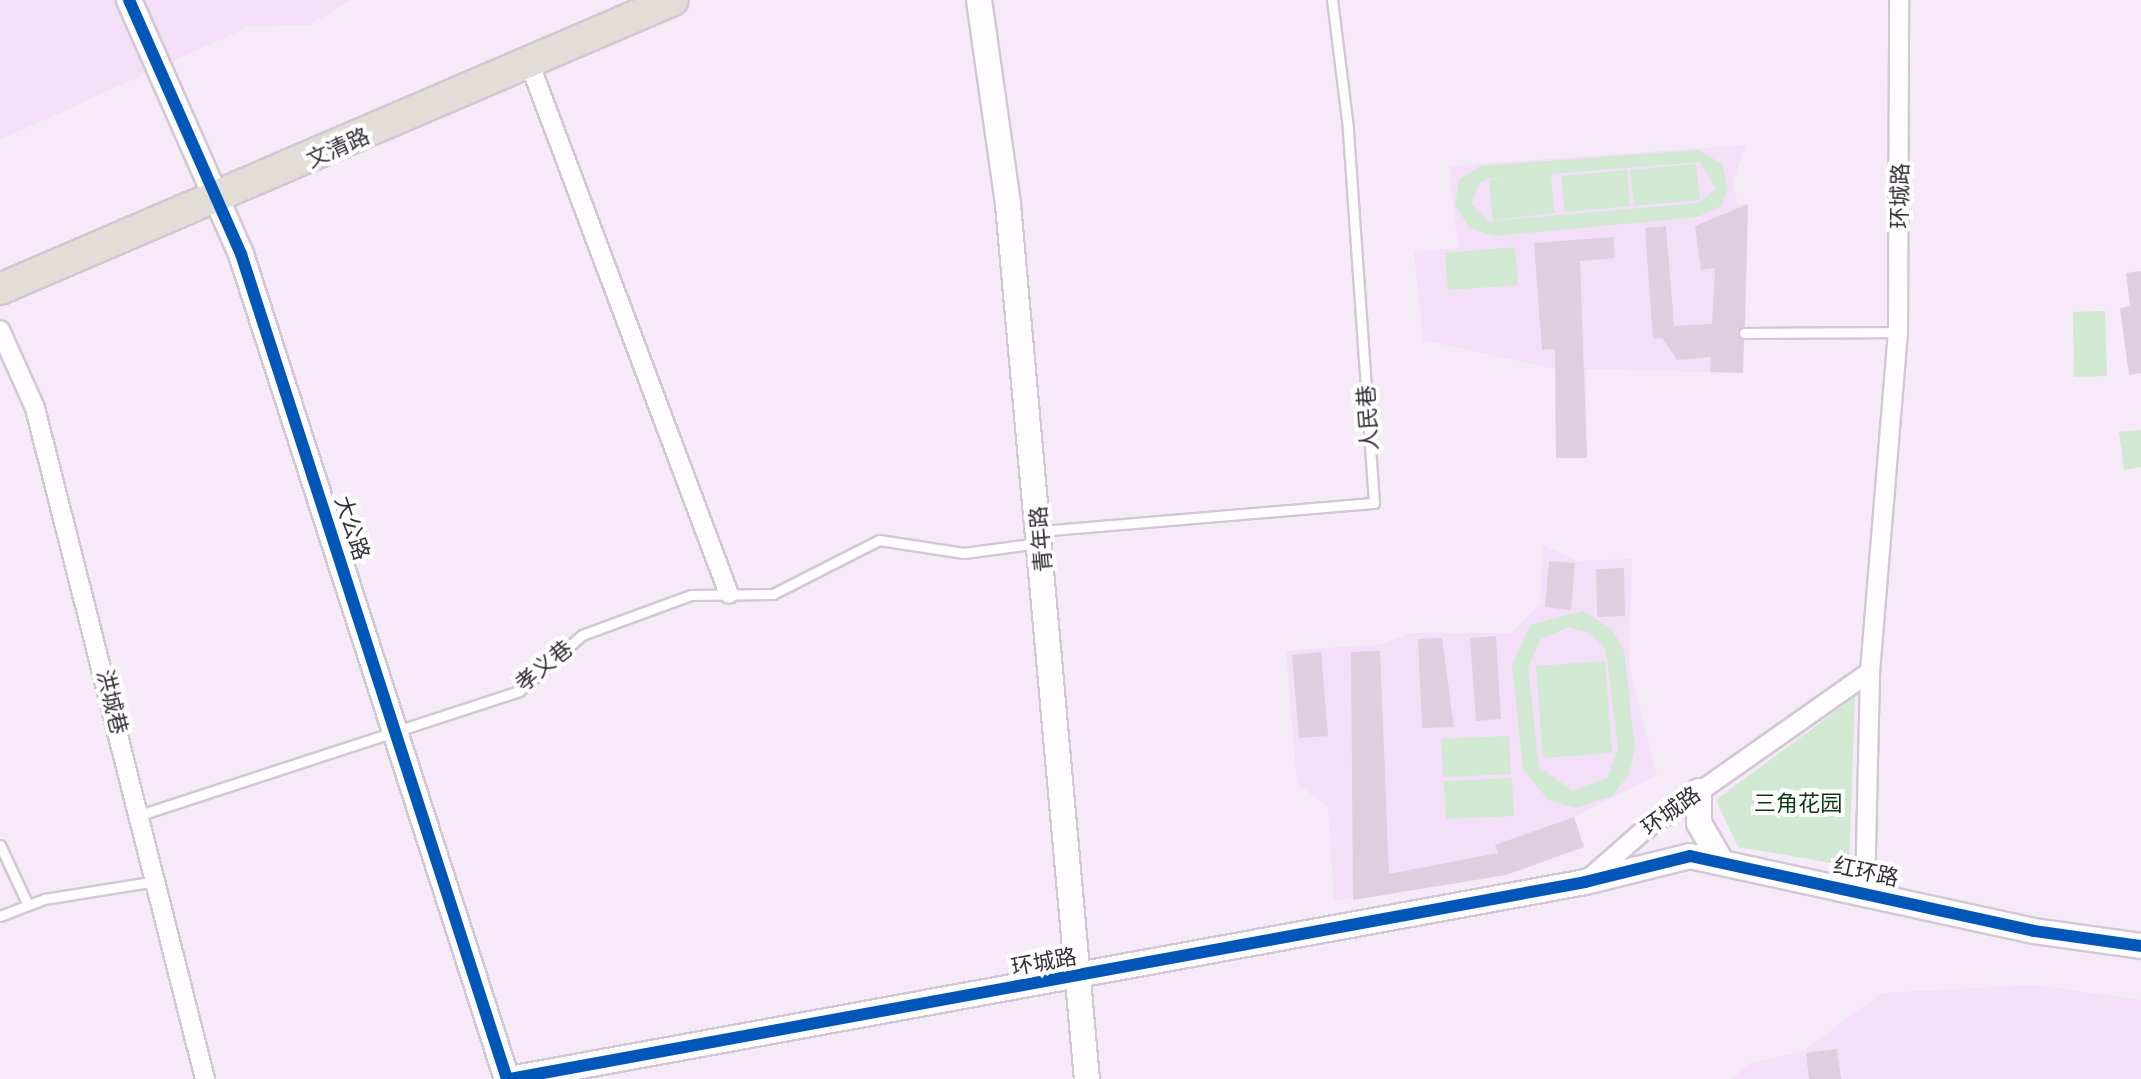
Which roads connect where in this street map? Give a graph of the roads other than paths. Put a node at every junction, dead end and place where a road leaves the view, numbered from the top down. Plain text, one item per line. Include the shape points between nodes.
1 (129, 0) edge
2 (631, 0) edge
3 (673, 0) edge
4 (979, 0) edge
5 (1332, 0) edge
6 (1899, 0) edge
7 (529, 62) junction
8 (215, 191) junction
9 (0, 272) edge
10 (0, 289) edge
11 (0, 330) edge
12 (1898, 332) junction
13 (1744, 333) dead end
14 (1041, 537) junction
15 (729, 594) junction
16 (1870, 672) junction
17 (397, 736) junction
18 (1699, 791) junction
19 (140, 815) junction
20 (0, 845) edge
21 (1719, 857) junction
22 (156, 881) junction
23 (1585, 882) junction
24 (1865, 894) junction
25 (28, 905) junction
26 (0, 916) edge
27 (2141, 946) edge
28 (2141, 958) edge
29 (1078, 976) junction
30 (205, 1079) edge
31 (508, 1079) edge
32 (1087, 1079) edge

1 - 8 street, 大公路
2 - 8 main road, 文清路
3 - 7 main road, 文清路
4 - 14 street, 青年路
5 - 14 lane, 人民巷 via 1348,128 1374,503
6 - 12 street, 环城路
7 - 8 main road, 文清路
7 - 15 street
8 - 9 main road, 文清路
8 - 10 main road, 文清路
8 - 17 street, 大公路
11 - 19 street, 洪城巷 via 35,408
12 - 13 lane
12 - 16 street, 环城路
14 - 15 lane, 孝义巷 via 964,553 879,540 773,594
14 - 29 street, 青年路
15 - 17 lane, 孝义巷 via 691,595 582,635 519,691
16 - 18 street, 环城路
16 - 24 street
17 - 19 lane, 孝义巷
17 - 31 street, 大公路
18 - 21 street via 1699,823
18 - 23 street, 环城路
19 - 22 street, 洪城巷
20 - 25 lane
21 - 23 street, 红环路 via 1690,856
21 - 24 street, 红环路
22 - 25 lane
22 - 30 street, 洪城巷
23 - 29 street, 环城路
24 - 27 street, 红环路
24 - 28 street, 红环路 via 1895,910 1995,935
25 - 26 lane
29 - 31 street, 环城路
29 - 32 street, 青年路

